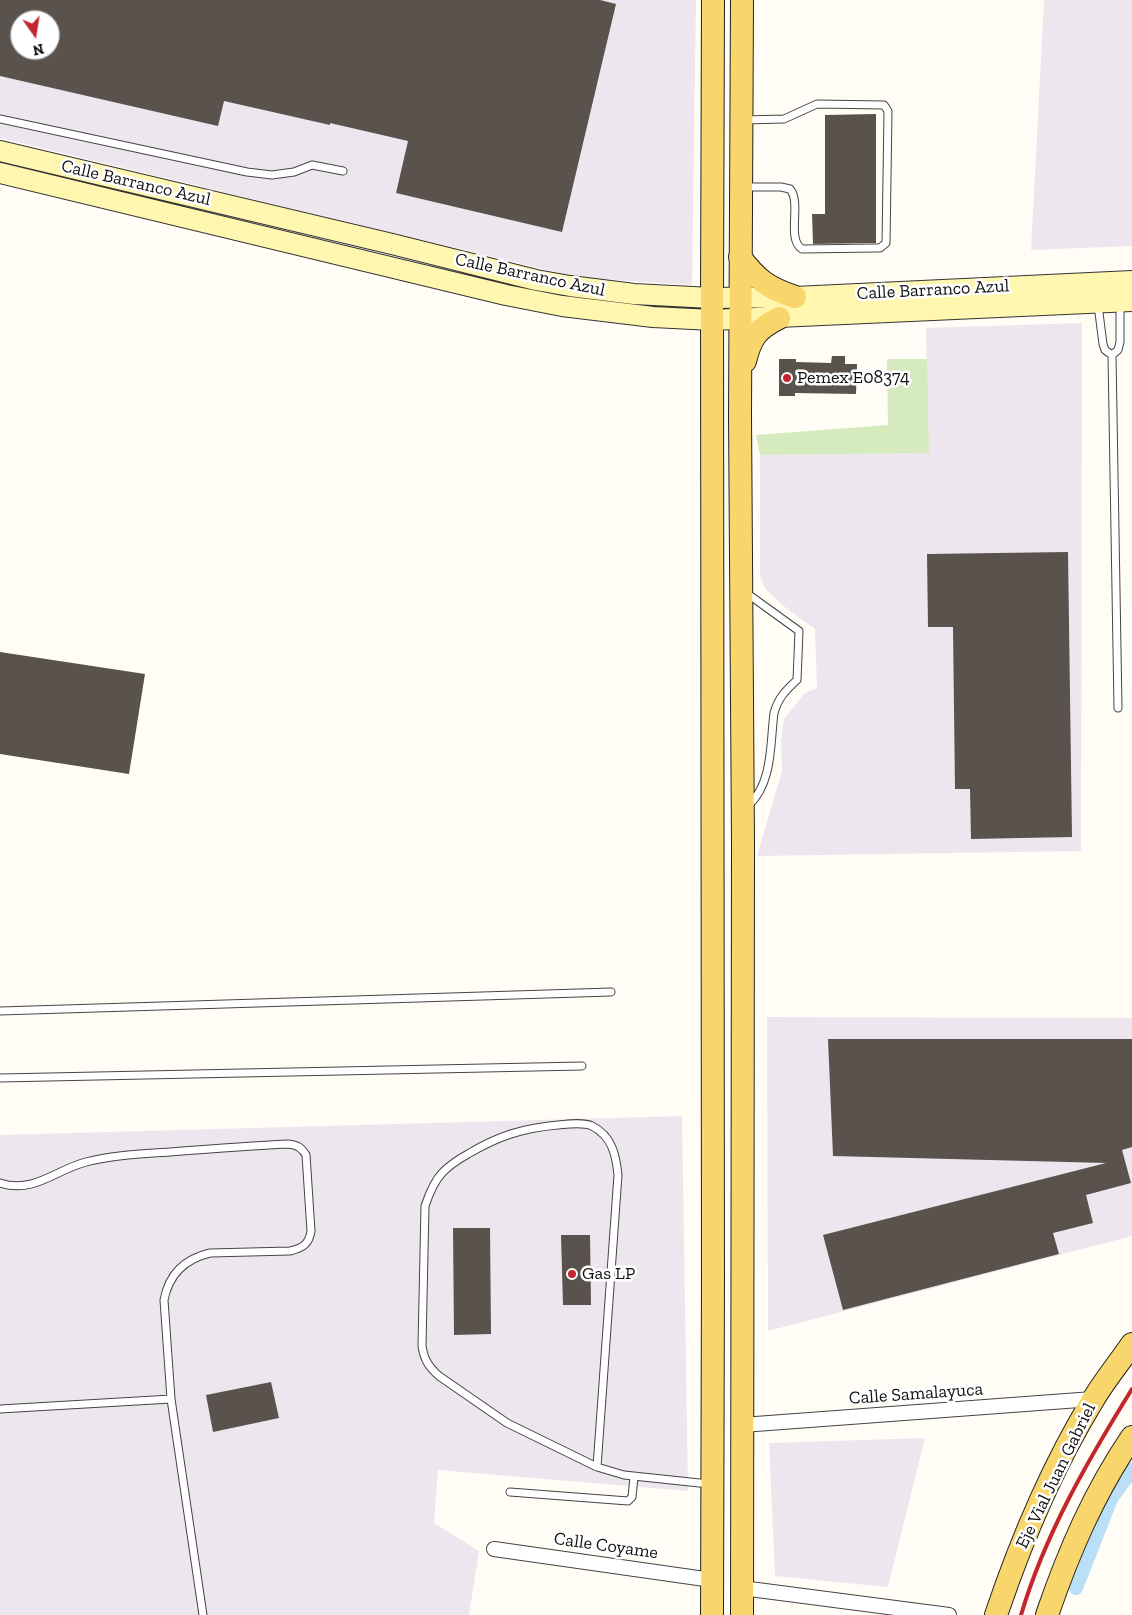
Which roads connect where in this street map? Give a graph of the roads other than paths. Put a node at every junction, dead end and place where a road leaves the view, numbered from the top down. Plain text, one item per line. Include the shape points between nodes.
1 (713, 0) edge
2 (742, 0) edge
3 (0, 119) edge
4 (741, 120) junction
5 (0, 151) edge
6 (343, 171) dead end
7 (0, 173) edge
8 (741, 187) junction
9 (740, 257) junction
10 (1132, 281) edge
11 (913, 291) junction
12 (1097, 293) junction
13 (795, 297) junction
14 (1126, 302) edge
15 (741, 308) junction
16 (712, 309) junction
17 (866, 314) junction
18 (779, 318) junction
19 (1112, 355) junction
20 (740, 384) junction
21 (741, 589) junction
22 (1118, 708) dead end
23 (743, 810) junction
24 (611, 992) dead end
25 (0, 1011) edge
26 (582, 1066) dead end
27 (0, 1078) edge
28 (0, 1183) edge
29 (713, 1276) junction
30 (742, 1276) junction
31 (1132, 1344) edge
32 (1093, 1399) junction
33 (171, 1400) junction
34 (0, 1409) edge
35 (742, 1425) junction
36 (1132, 1437) edge
37 (597, 1467) junction
38 (634, 1476) junction
39 (713, 1484) junction
40 (510, 1492) dead end
41 (494, 1549) dead end
42 (712, 1580) junction
43 (742, 1588) junction
44 (203, 1615) edge
45 (712, 1615) edge
46 (742, 1615) edge
47 (949, 1615) edge
48 (996, 1615) edge
49 (1047, 1615) edge

1 - 16 main road
2 - 4 main road
3 - 6 lane via 272,176 312,165
4 - 8 main road
4 - 8 lane via 784,119 817,104 884,105 888,111 886,243 880,248 802,249 796,242 794,197 790,189
5 - 16 main road, Calle Barranco Azul via 536,280
7 - 16 main road, Calle Barranco Azul via 562,306 653,318
8 - 9 main road
9 - 13 main road via 766,285
9 - 15 main road
10 - 12 main road, Calle Barranco Azul
11 - 12 main road, Calle Barranco Azul
11 - 13 main road, Calle Barranco Azul
11 - 17 main road via 907,297 868,301
12 - 14 main road, Calle Barranco Azul
12 - 17 main road, Calle Barranco Azul
12 - 19 lane via 1103,344
13 - 15 main road, Calle Barranco Azul
14 - 19 lane via 1118,350
15 - 16 main road, Calle Barranco Azul
15 - 18 main road, Calle Barranco Azul
15 - 20 main road
16 - 29 main road
17 - 18 main road, Calle Barranco Azul
18 - 20 main road via 764,326 753,338
19 - 22 lane
20 - 21 main road
21 - 23 main road
21 - 23 lane via 798,631 797,680 776,704 764,785
23 - 30 main road
24 - 25 lane
26 - 27 lane
28 - 33 lane via 24,1187 84,1162 122,1156 288,1144 302,1148 308,1163 310,1202 311,1230 306,1244 290,1251 198,1256 186,1262 171,1279 164,1300
29 - 30 main road
29 - 39 main road
30 - 35 main road
31 - 32 main road, Eje Vial Juan Gabriel
32 - 35 street, Calle Samalayuca
32 - 48 main road, Eje Vial Juan Gabriel via 1035,1512
33 - 34 lane
33 - 44 lane
35 - 43 main road
36 - 49 main road via 1086,1514
37 - 37 lane via 507,1423 439,1376 424,1357 425,1206 430,1190 442,1172 482,1145 535,1127 591,1125 610,1142 616,1154 618,1175
37 - 38 lane
38 - 39 lane
38 - 40 lane via 632,1497 628,1501
39 - 42 main road
41 - 42 street, Calle Coyame
42 - 45 main road
43 - 46 main road
43 - 47 street

